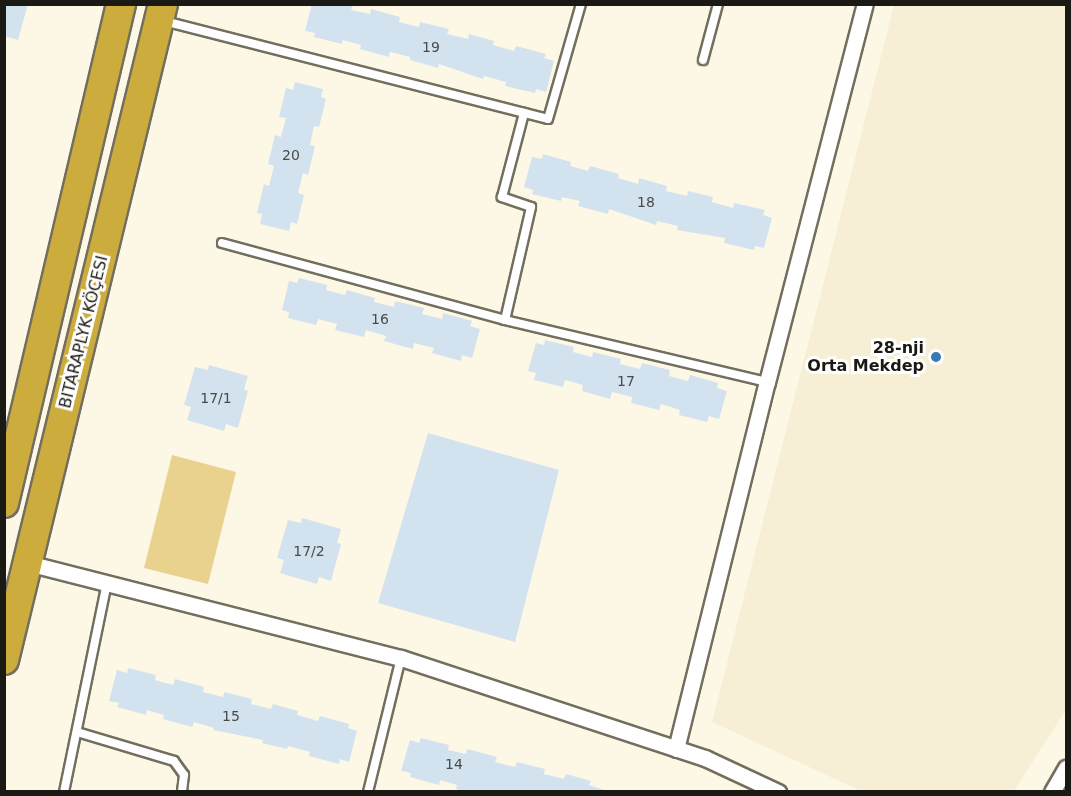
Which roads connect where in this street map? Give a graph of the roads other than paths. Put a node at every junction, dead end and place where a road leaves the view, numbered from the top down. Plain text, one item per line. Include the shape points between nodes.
1 (121, 4) edge
2 (581, 4) edge
3 (718, 4) edge
4 (866, 4) edge
5 (161, 12) edge
6 (703, 60) dead end
7 (524, 113) junction
8 (222, 243) dead end
9 (506, 320) junction
10 (767, 382) junction
11 (4, 503) edge
12 (28, 563) junction
13 (107, 583) junction
14 (401, 658) junction
15 (4, 660) edge
16 (77, 732) junction
17 (676, 749) junction
18 (1066, 768) edge
19 (64, 792) edge
20 (182, 792) edge
21 (368, 792) edge
22 (778, 792) edge
23 (1052, 792) edge

1 - 11 highway
2 - 7 lane via 548,119
3 - 6 lane
4 - 10 street
5 - 7 lane
5 - 12 highway, BITARAPLYK KÖÇESI
7 - 9 lane via 502,197 531,207
8 - 9 lane
9 - 10 lane
10 - 17 street
12 - 13 street
12 - 15 highway, BITARAPLYK KÖÇESI
13 - 14 street
13 - 16 lane
14 - 17 street
14 - 21 lane
16 - 19 lane
16 - 20 lane via 174,761 184,775
17 - 22 street
18 - 23 street

